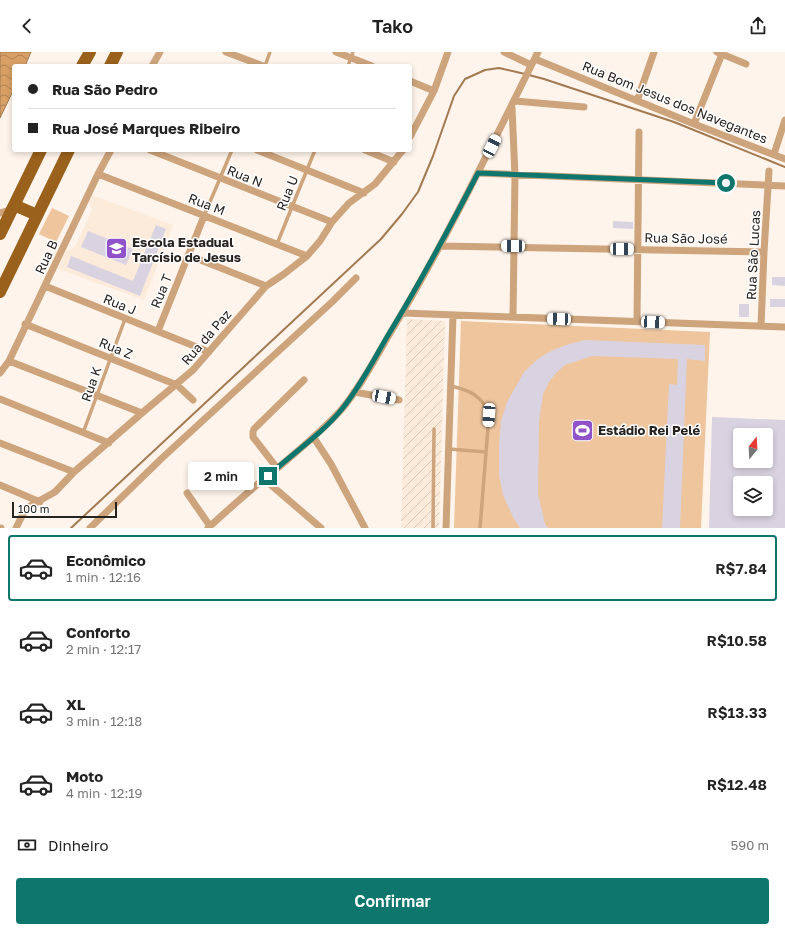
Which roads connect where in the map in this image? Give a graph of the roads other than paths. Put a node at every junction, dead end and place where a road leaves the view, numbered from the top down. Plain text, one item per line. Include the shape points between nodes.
1 (90, 52) edge
2 (117, 52) edge
3 (160, 52) edge
4 (226, 52) edge
5 (270, 52) edge
6 (336, 52) edge
7 (448, 52) edge
8 (504, 52) edge
9 (538, 52) edge
10 (654, 52) edge
11 (719, 53) edge
12 (352, 55) edge
13 (83, 64) edge
14 (111, 64) edge
15 (153, 64) edge
16 (259, 64) edge
17 (265, 64) edge
18 (368, 64) edge
19 (532, 64) junction
20 (746, 64) dead end
21 (412, 82) edge
22 (434, 91) junction
23 (636, 101) junction
24 (513, 104) junction
25 (584, 107) dead end
26 (785, 120) edge
27 (694, 124) junction
28 (413, 125) edge
29 (638, 132) dead end
30 (40, 152) edge
31 (68, 152) edge
32 (110, 152) edge
33 (155, 152) edge
34 (231, 152) edge
35 (263, 152) edge
36 (314, 152) edge
37 (369, 152) edge
38 (402, 152) edge
39 (774, 154) junction
40 (785, 159) edge
41 (394, 162) junction
42 (308, 169) junction
43 (770, 171) dead end
44 (478, 173) junction
45 (98, 174) junction
46 (515, 175) junction
47 (220, 178) junction
48 (639, 179) junction
49 (769, 185) junction
50 (785, 186) edge
51 (364, 193) junction
52 (292, 207) junction
53 (8, 209) edge
54 (37, 215) junction
55 (204, 216) junction
56 (332, 222) junction
57 (0, 234) edge
58 (277, 244) junction
59 (440, 246) junction
60 (513, 246) junction
61 (638, 250) junction
62 (764, 252) junction
63 (188, 255) junction
64 (307, 256) junction
65 (5, 269) edge
66 (356, 278) dead end
67 (45, 286) junction
68 (266, 286) junction
69 (0, 292) edge
70 (402, 313) junction
71 (453, 315) junction
72 (513, 317) junction
73 (125, 319) junction
74 (637, 321) junction
75 (26, 324) junction
76 (761, 326) junction
77 (785, 327) edge
78 (158, 331) junction
79 (209, 352) junction
80 (110, 359) junction
81 (9, 361) junction
82 (0, 373) edge
83 (304, 380) dead end
84 (177, 385) junction
85 (451, 386) junction
86 (354, 392) junction
87 (98, 395) junction
88 (0, 399) edge
89 (193, 400) dead end
90 (399, 400) dead end
91 (142, 412) junction
92 (434, 429) dead end
93 (84, 433) junction
94 (314, 438) junction
95 (0, 443) edge
96 (109, 443) junction
97 (449, 449) junction
98 (486, 452) junction
99 (277, 468) junction
100 (74, 472) junction
101 (264, 479) junction
102 (0, 485) edge
103 (187, 493) dead end
104 (40, 502) junction
105 (208, 525) edge
106 (16, 528) edge
107 (90, 528) edge
108 (321, 528) edge
109 (365, 528) edge
110 (433, 528) edge
111 (446, 528) edge
112 (480, 528) edge

1 - 13 main road
2 - 14 main road
3 - 15 street
4 - 16 street
5 - 17 lane
6 - 12 street
7 - 22 street
8 - 19 street, Rua Bom Jesus dos Navegantes
9 - 19 street
10 - 23 street
11 - 20 street
11 - 27 street
12 - 18 street
19 - 23 street, Rua Bom Jesus dos Navegantes
19 - 24 street
21 - 22 street
22 - 28 street
23 - 27 street, Rua Bom Jesus dos Navegantes
24 - 25 street
24 - 44 street
24 - 46 street
26 - 39 street
27 - 39 street, Rua Bom Jesus dos Navegantes
29 - 48 street
30 - 53 main road
31 - 54 main road
32 - 45 street, Rua B
33 - 47 street, Rua N
34 - 47 lane, Rua T
35 - 42 street
36 - 42 lane, Rua U
37 - 41 street
38 - 41 street, Rua da Paz
39 - 40 street, Rua Bom Jesus dos Navegantes
41 - 51 street, Rua da Paz via 376,184
42 - 51 street
42 - 52 lane, Rua U
43 - 49 street, Rua São Lucas
44 - 46 street
44 - 59 street
45 - 55 street, Rua M
45 - 67 street, Rua B
46 - 48 street
46 - 60 street
47 - 52 street, Rua N
47 - 55 lane, Rua T
48 - 49 street
48 - 61 street
49 - 50 street
49 - 62 street, Rua São Lucas
51 - 56 street, Rua da Paz via 349,203
52 - 56 street, Rua N
52 - 58 lane, Rua U
53 - 54 main road
53 - 57 main road
54 - 65 main road
55 - 58 street, Rua M
55 - 63 street, Rua T
56 - 64 street, Rua da Paz
58 - 64 street, Rua M
59 - 60 street, Rua São José
59 - 70 street
60 - 61 street, Rua São José
60 - 72 street
61 - 62 street, Rua São José
61 - 74 street
62 - 76 street, Rua São Lucas
63 - 68 street
63 - 78 street, Rua T
64 - 68 street, Rua da Paz
65 - 69 main road
66 - 107 street
67 - 73 street, Rua J
67 - 75 street, Rua B
68 - 79 street, Rua da Paz
70 - 71 street
70 - 86 street
71 - 72 street
71 - 85 street
72 - 74 street
73 - 78 street, Rua J
73 - 80 lane, Rua K
74 - 76 street
75 - 80 street, Rua Z
75 - 81 street, Rua B
76 - 77 street
78 - 79 street, Rua J
79 - 84 street, Rua da Paz
80 - 84 street, Rua Z
80 - 87 lane, Rua K
81 - 82 street, Rua B
81 - 87 street
83 - 99 street via 253,432 253,437
84 - 89 street, Rua Z
84 - 91 street, Rua da Paz
85 - 97 street
85 - 98 lane via 465,389 486,406 489,415
86 - 90 street
86 - 94 street via 342,409
87 - 91 street
87 - 93 lane, Rua K
88 - 93 street
91 - 96 street, Rua da Paz
92 - 110 lane
93 - 96 street
94 - 99 street
94 - 109 street
95 - 100 street
96 - 100 street, Rua da Paz
97 - 98 lane
97 - 111 street
98 - 112 lane
99 - 101 street
100 - 104 street, Rua da Paz via 55,492
101 - 105 street
101 - 108 street
102 - 104 street
103 - 105 street
104 - 106 street, Rua da Paz via 24,512

